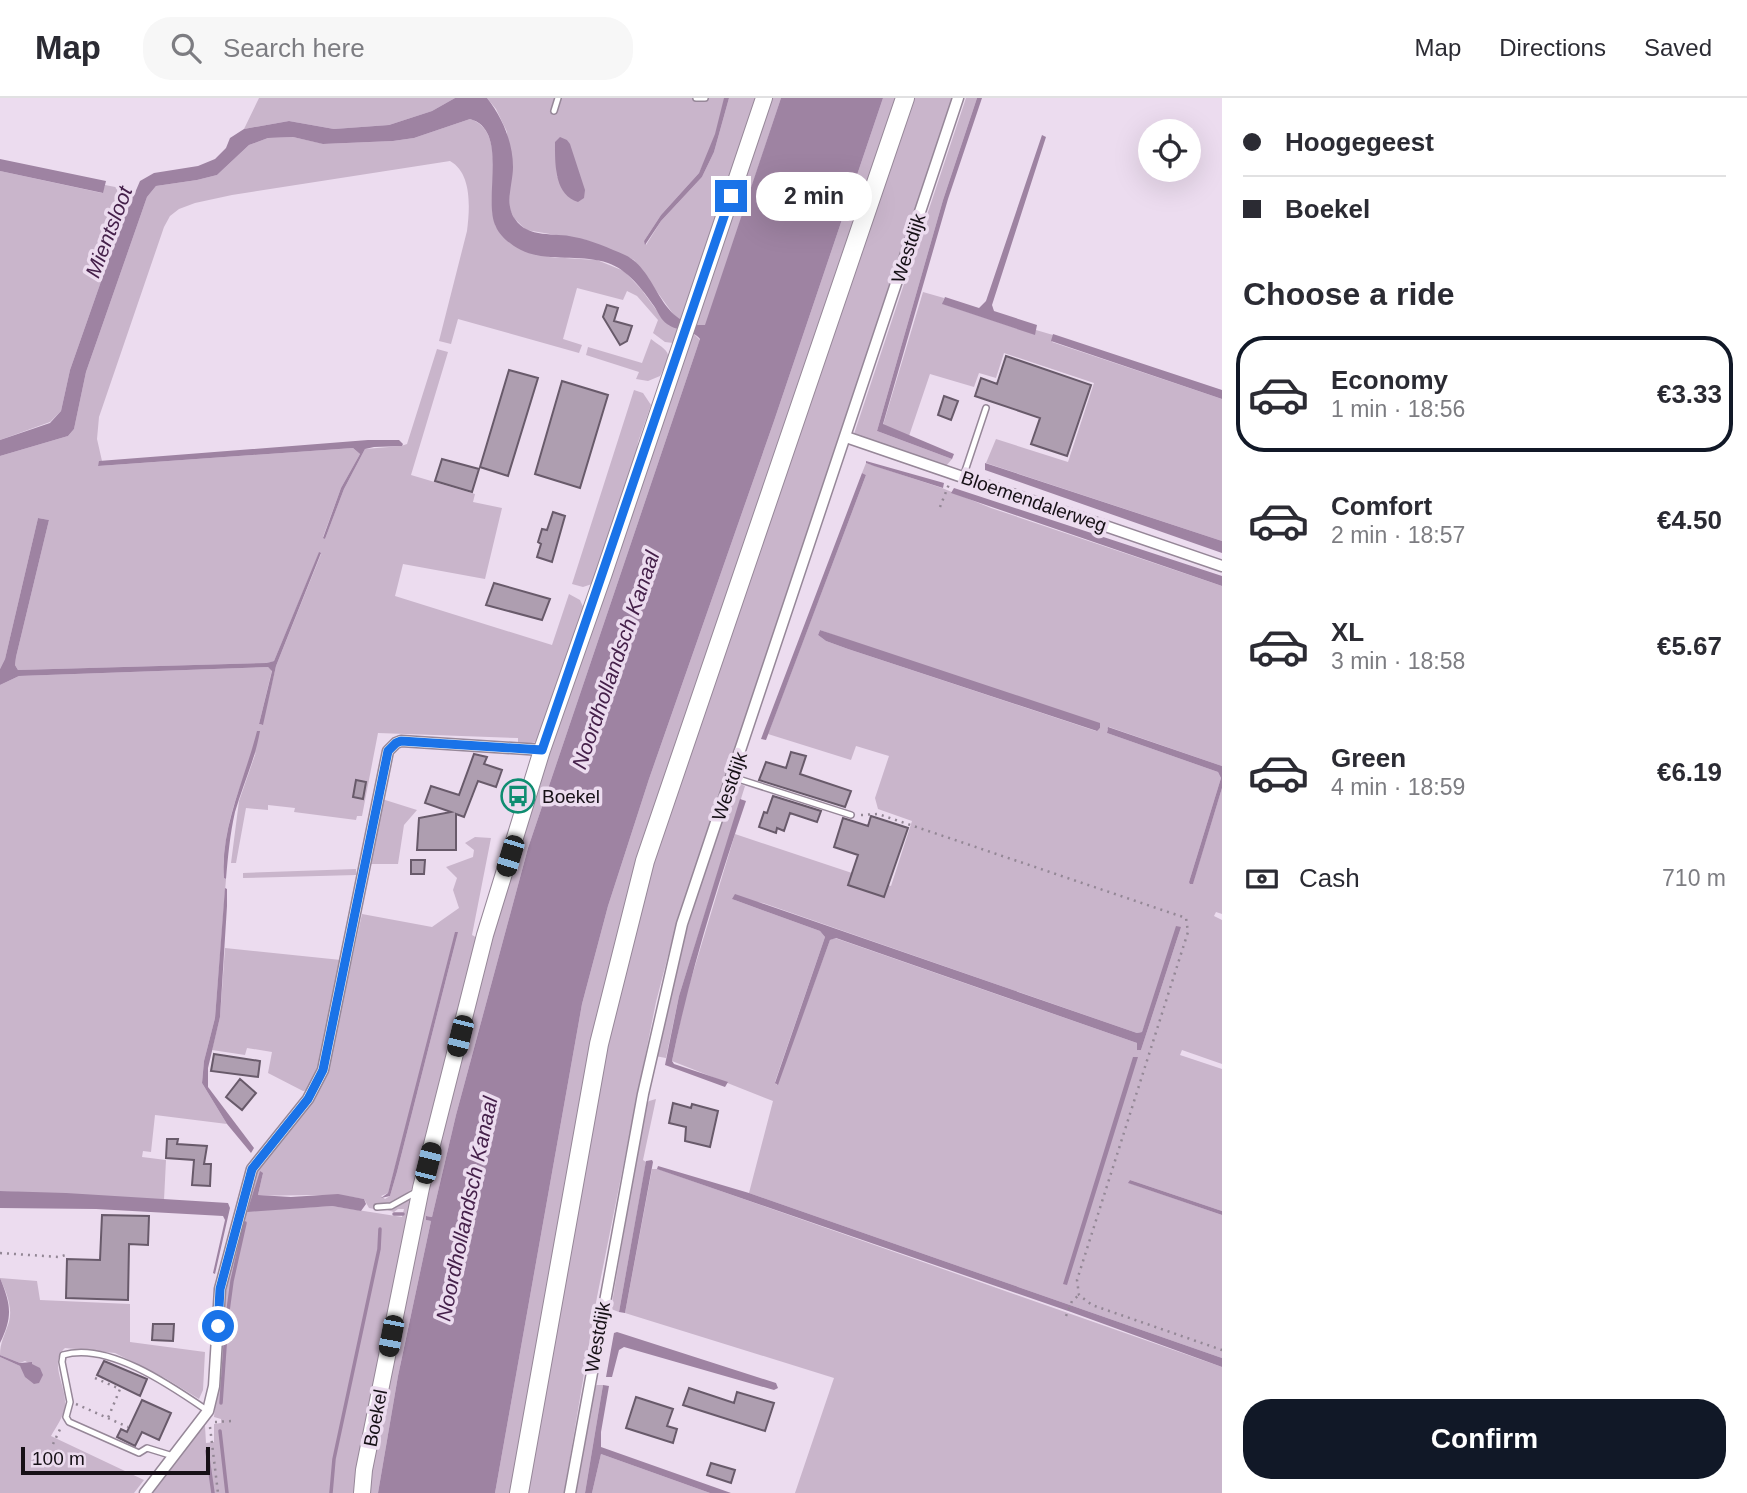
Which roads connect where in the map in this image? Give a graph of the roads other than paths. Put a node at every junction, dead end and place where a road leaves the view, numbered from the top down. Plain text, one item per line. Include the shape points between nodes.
1 (558, 98) edge
2 (696, 98) edge
3 (705, 98) edge
4 (764, 98) edge
5 (905, 98) edge
6 (958, 98) edge
7 (554, 111) dead end
8 (986, 408) dead end
9 (846, 437) junction
10 (958, 475) junction
11 (1222, 566) edge
12 (542, 750) junction
13 (732, 777) junction
14 (850, 815) road end
15 (421, 1188) junction
16 (377, 1207) dead end
17 (209, 1416) junction
18 (173, 1456) junction
19 (145, 1493) edge
20 (362, 1493) edge
21 (519, 1493) edge
22 (570, 1493) edge

1 - 7 lane
2 - 3 lane
4 - 12 street, Boekel
5 - 21 main road via 645,861 596,1056
6 - 9 street, Westdijk
8 - 10 lane
9 - 10 street, Bloemendalerweg
9 - 13 street, Westdijk
10 - 11 street, Bloemendalerweg
12 - 15 street, Boekel via 485,935
12 - 17 street via 401,741 388,751 323,1070 299,1111 255,1163 236,1223 220,1289
13 - 14 lane
13 - 22 street, Westdijk via 682,924 662,1005
15 - 16 lane via 391,1206
15 - 20 street, Boekel
17 - 18 street
17 - 18 lane via 152,1376 106,1355 66,1354 62,1358 69,1422 139,1454 147,1448
18 - 19 street

